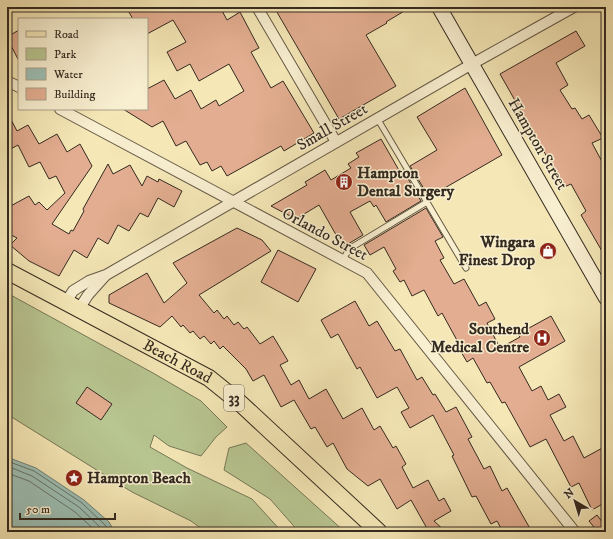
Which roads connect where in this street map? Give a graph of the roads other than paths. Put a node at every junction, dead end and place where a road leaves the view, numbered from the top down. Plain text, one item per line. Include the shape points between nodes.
1 (256, 7) edge
2 (439, 7) edge
3 (574, 7) edge
4 (472, 64) junction
5 (7, 81) edge
6 (18, 86) edge
7 (62, 110) edge
8 (377, 118) junction
9 (336, 142) junction
10 (233, 202) junction
11 (427, 202) junction
12 (344, 260) junction
13 (466, 268) dead end
14 (7, 271) edge
15 (106, 275) junction
16 (604, 289) edge
17 (72, 306) junction
18 (379, 532) edge
19 (575, 532) edge

1 - 9 street
2 - 4 main road, Hampton Street
3 - 4 street, Small Street
4 - 8 street, Small Street
4 - 16 main road, Hampton Street
5 - 6 street
7 - 10 street, Orlando Street
8 - 9 street, Small Street
8 - 11 lane
9 - 10 street, Small Street
10 - 12 street, Orlando Street
10 - 15 street, Small Street
11 - 12 lane via 349,249
11 - 13 lane
12 - 19 street, Orlando Street via 367,273
14 - 17 main road, Beach Road / 33
15 - 17 street, Small Street via 88,295
15 - 17 street, Small Street via 76,288 73,291
17 - 18 main road, Beach Road / 33 via 194,369 214,382

